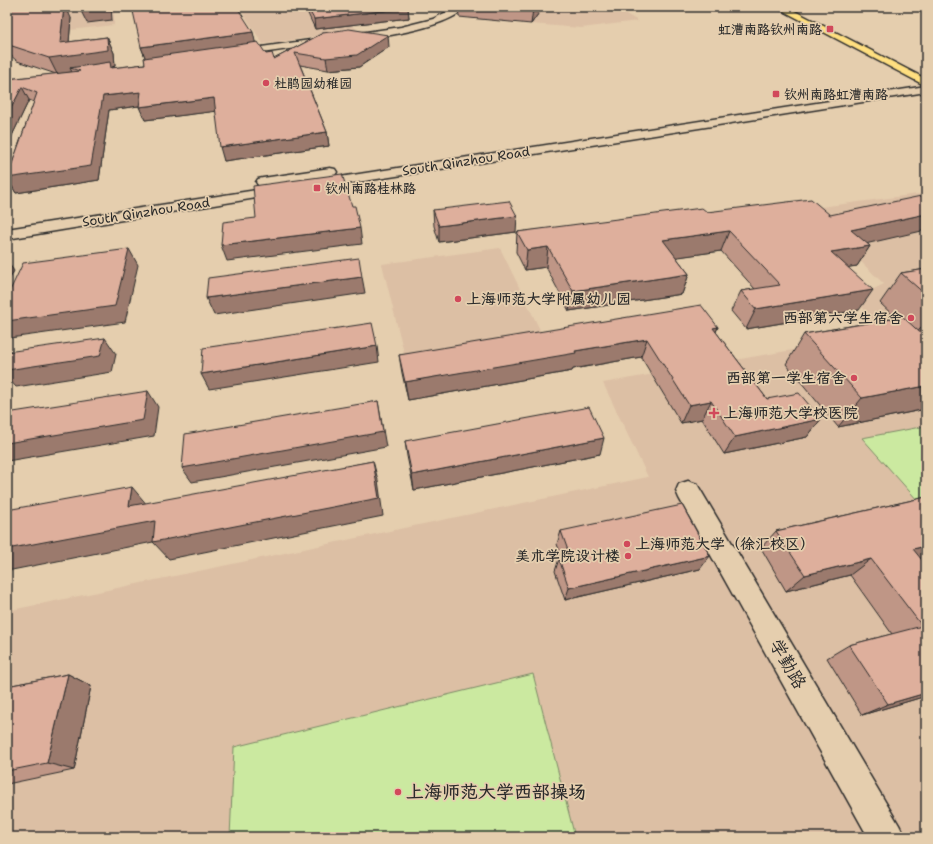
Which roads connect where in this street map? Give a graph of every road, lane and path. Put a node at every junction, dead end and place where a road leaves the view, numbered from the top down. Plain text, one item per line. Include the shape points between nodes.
1 (462, 7) edge
2 (780, 7) edge
3 (225, 55) edge
4 (925, 83) edge
5 (7, 223) edge
6 (7, 234) edge
7 (688, 490) dead end
8 (887, 837) edge

1 - 3 street via 437,19 403,29
2 - 4 main road
4 - 5 street, South Qinzhou Road
4 - 6 street, South Qinzhou Road
7 - 8 street, 学勤路

